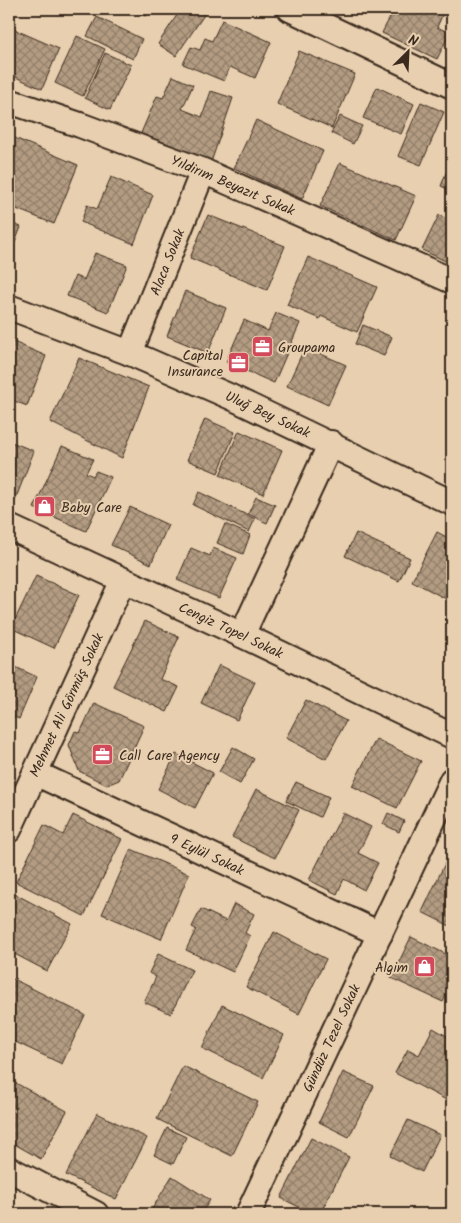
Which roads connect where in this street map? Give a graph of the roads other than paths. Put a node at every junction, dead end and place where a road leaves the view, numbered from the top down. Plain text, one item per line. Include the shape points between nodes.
1 (290, 9) edge
2 (452, 86) edge
3 (9, 101) edge
4 (203, 171) junction
5 (452, 282) edge
6 (9, 306) edge
7 (130, 353) junction
8 (331, 443) junction
9 (452, 503) edge
10 (9, 528) edge
11 (124, 580) junction
12 (242, 635) junction
13 (452, 736) edge
14 (35, 773) junction
15 (452, 780) edge
16 (9, 830) edge
17 (380, 934) junction
18 (9, 1169) edge
19 (96, 1214) edge
20 (248, 1214) edge

1 - 2 street
3 - 4 street, Yıldirım Beyazıt Sokak
4 - 5 street, Yıldirım Beyazıt Sokak
4 - 7 street, Alaca Sokak
6 - 7 street, Uluğ Bey Sokak
7 - 8 street, Uluğ Bey Sokak
8 - 9 street, Uluğ Bey Sokak
8 - 12 street
10 - 11 street, Cengiz Topel Sokak
11 - 12 street, Cengiz Topel Sokak
11 - 14 street, Mehmet Ali Görmüş Sokak
12 - 13 street, Cengiz Topel Sokak
14 - 16 street, Mehmet Ali Görmüş Sokak
14 - 17 street, 9 Eylül Sokak
15 - 17 street, Gündüz Tezel Sokak
17 - 20 street, Gündüz Tezel Sokak
18 - 19 street

